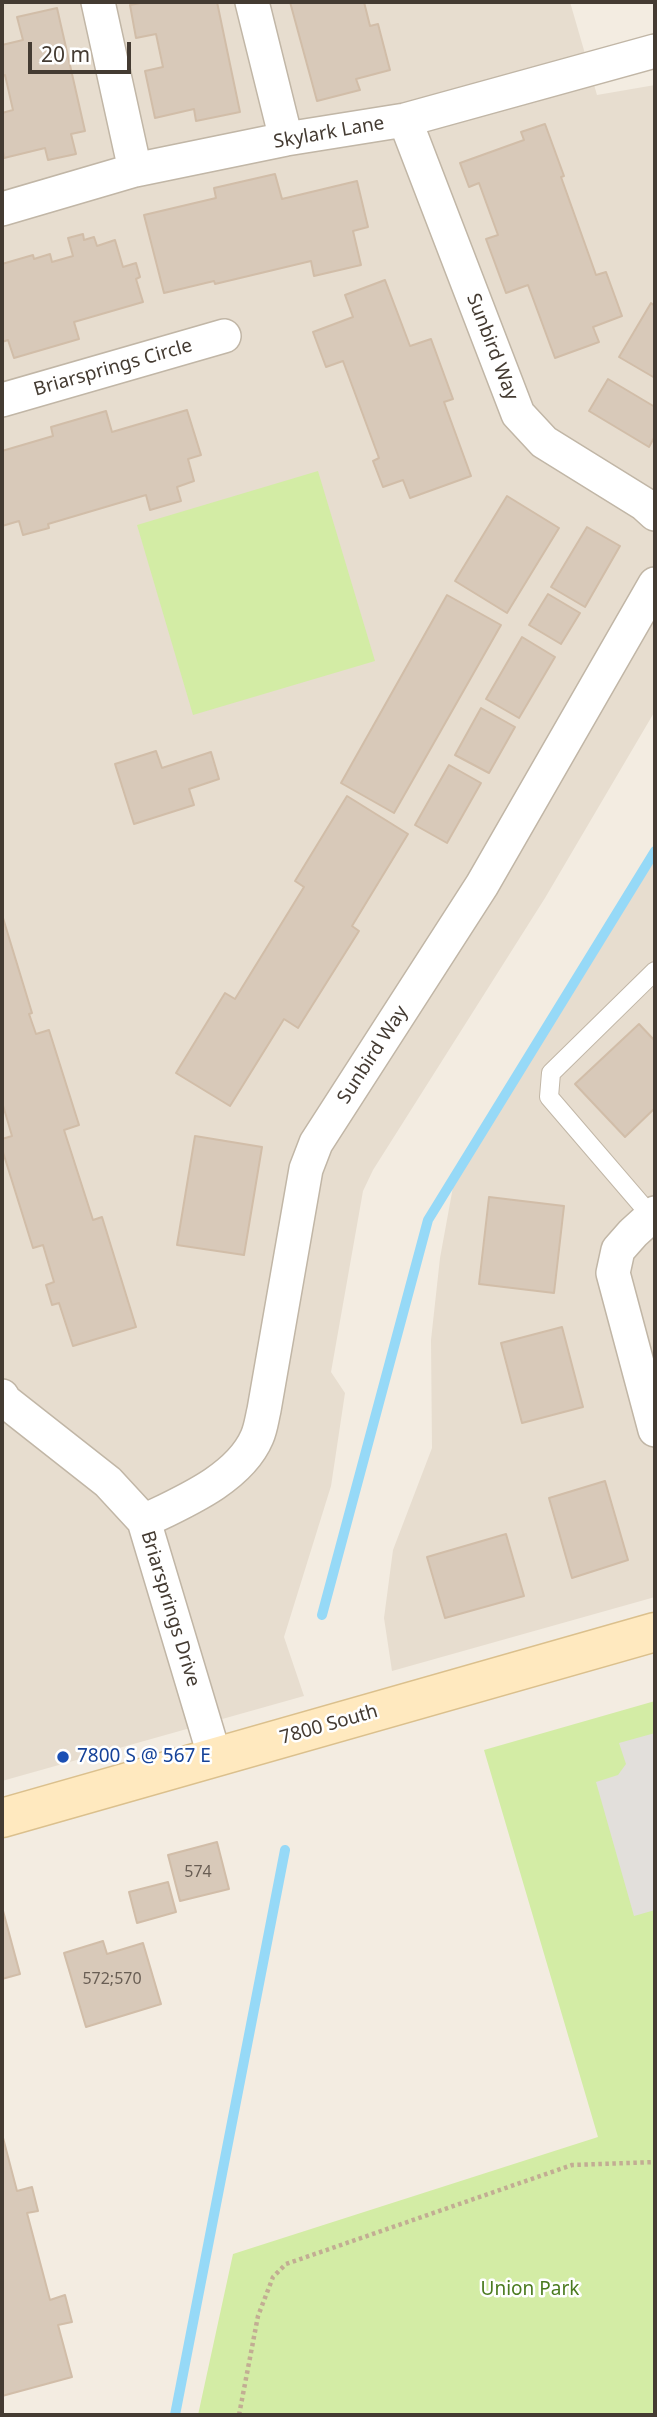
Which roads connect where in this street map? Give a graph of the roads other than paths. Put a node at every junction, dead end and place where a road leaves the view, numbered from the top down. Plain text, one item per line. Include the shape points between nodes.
1 (98, 2) edge
2 (252, 2) edge
3 (655, 51) edge
4 (405, 120) junction
5 (286, 139) junction
6 (135, 170) junction
7 (2, 209) edge
8 (224, 337) dead end
9 (2, 400) edge
10 (655, 514) edge
11 (655, 584) edge
12 (655, 971) edge
13 (653, 1215) edge
14 (2, 1396) edge
15 (655, 1430) edge
16 (144, 1521) junction
17 (655, 1632) edge
18 (215, 1758) junction
19 (2, 1818) edge

1 - 6 street
2 - 5 street
3 - 4 street, Skylark Lane
4 - 5 street, Skylark Lane
4 - 10 street, Sunbird Way via 518,414 544,442
5 - 6 street, Skylark Lane
6 - 7 street, Skylark Lane
8 - 9 street, Briarsprings Circle
11 - 16 street, Sunbird Way via 482,885 316,1143 306,1169 257,1437 242,1460 199,1494
12 - 13 lane via 551,1073 549,1097
13 - 15 street via 618,1250 613,1273
14 - 16 street, Briarsprings Drive via 108,1482
16 - 18 street, Briarsprings Drive
17 - 18 main road, 7800 South
18 - 19 main road, 7800 South

